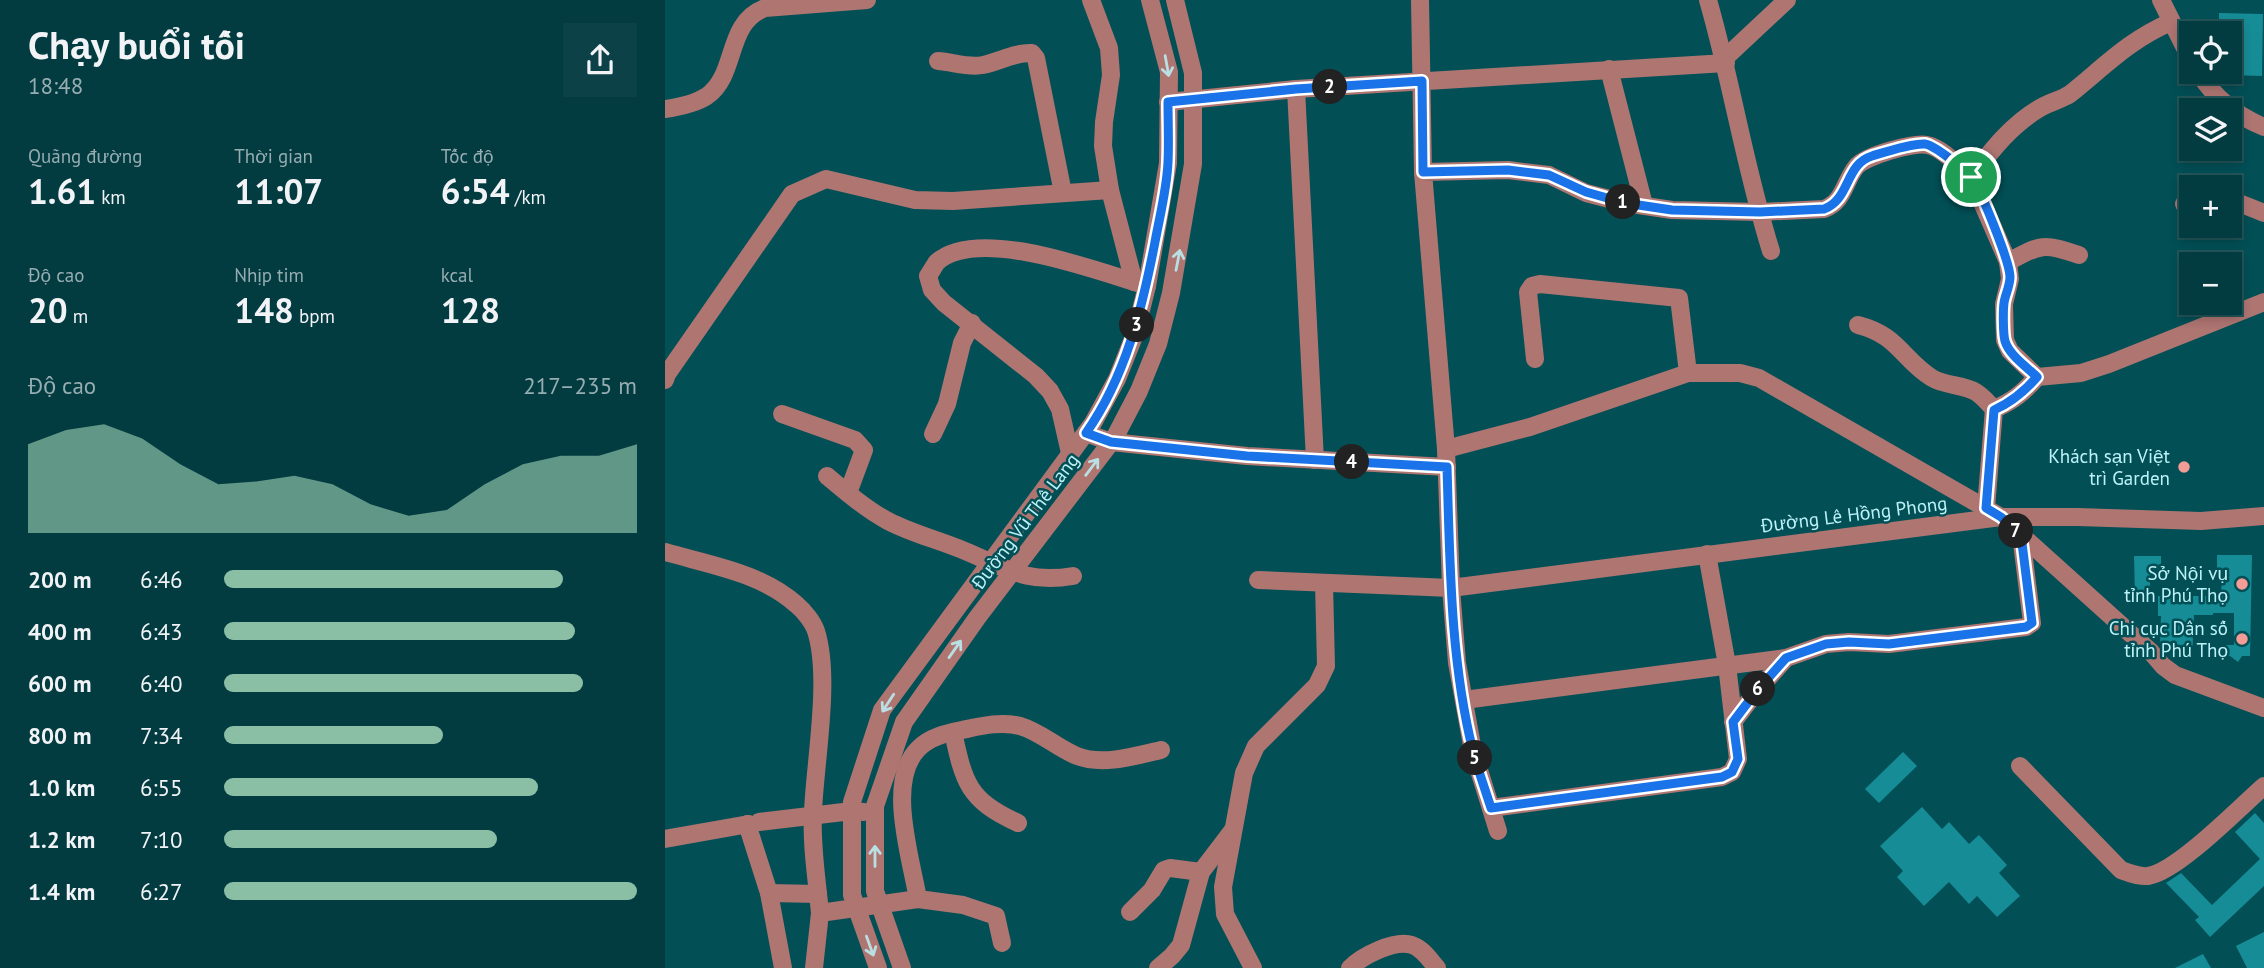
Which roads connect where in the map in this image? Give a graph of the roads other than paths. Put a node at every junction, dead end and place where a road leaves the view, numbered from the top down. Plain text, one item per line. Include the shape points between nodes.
1 (867, 0) edge
2 (1150, 0) edge
3 (1175, 0) edge
4 (1420, 0) edge
5 (1708, 0) edge
6 (1787, 0) edge
7 (2161, 0) edge
8 (1088, 1) edge
9 (2172, 22) junction
10 (2179, 36) edge
11 (938, 61) dead end
12 (1725, 61) junction
13 (1609, 69) junction
14 (1422, 81) junction
15 (2207, 84) edge
16 (1296, 89) junction
17 (1194, 101) junction
18 (1168, 102) junction
19 (665, 108) edge
20 (2264, 127) edge
21 (1423, 172) junction
22 (1971, 177) junction
23 (1110, 190) junction
24 (1063, 193) junction
25 (2242, 204) edge
26 (1644, 205) junction
27 (1760, 212) junction
28 (2264, 213) edge
29 (1771, 251) dead end
30 (2079, 255) dead end
31 (2008, 262) junction
32 (1140, 284) junction
33 (2264, 302) edge
34 (972, 323) junction
35 (1858, 325) dead end
36 (1535, 359) dead end
37 (1688, 373) junction
38 (2037, 377) junction
39 (665, 380) edge
40 (1994, 410) junction
41 (782, 414) dead end
42 (1086, 433) junction
43 (933, 434) dead end
44 (1111, 442) junction
45 (1070, 453) junction
46 (1446, 458) junction
47 (1315, 460) junction
48 (827, 476) dead end
49 (848, 493) junction
50 (1993, 512) junction
51 (2264, 516) edge
52 (2021, 535) junction
53 (665, 552) edge
54 (1707, 554) junction
55 (989, 562) junction
56 (1012, 572) junction
57 (1073, 576) dead end
58 (1258, 580) dead end
59 (1325, 583) junction
60 (1451, 588) junction
61 (1786, 658) junction
62 (918, 660) junction
63 (1727, 665) junction
64 (937, 675) junction
65 (1464, 700) junction
66 (2264, 708) edge
67 (1733, 722) junction
68 (953, 732) junction
69 (1161, 750) dead end
70 (2019, 766) dead end
71 (2264, 786) edge
72 (1491, 808) junction
73 (852, 811) junction
74 (875, 813) junction
75 (813, 815) junction
76 (752, 823) junction
77 (1018, 823) dead end
78 (1233, 830) junction
79 (1499, 831) dead end
80 (665, 839) edge
81 (1201, 872) junction
82 (769, 893) junction
83 (818, 894) junction
84 (918, 898) junction
85 (880, 904) junction
86 (857, 909) junction
87 (1130, 912) dead end
88 (820, 913) junction
89 (1002, 943) dead end
90 (783, 968) edge
91 (814, 968) edge
92 (878, 968) edge
93 (902, 968) edge
94 (1158, 968) edge
95 (1253, 968) edge
96 (1350, 968) edge
97 (1437, 968) edge

1 - 19 street via 765,8 753,13 743,23 723,75 708,96
2 -> 18 street, Đường Vũ Thê Lang via 1169,72
3 - 17 street, Đường Vũ Thê Lang via 1193,74
4 - 14 street
5 - 12 street
6 - 12 street
7 - 9 street
8 - 23 street via 1109,48 1111,75 1103,146
9 - 10 street
9 - 22 street via 2133,41 2065,97 2022,120
11 - 24 street via 984,65 1032,53
12 - 13 street
12 - 27 street
13 - 14 street
13 - 26 street
14 - 16 street
14 - 21 street
15 - 20 street via 2242,117
16 - 17 street
16 - 47 street
17 - 18 street
44 -> 17 street, Đường Vũ Thê Lang via 1154,356 1171,293 1193,164
18 - 32 street, Đường Vũ Thê Lang via 1168,163
21 - 26 street via 1508,170 1549,175 1586,192
21 - 46 street
22 - 27 street via 1935,148 1916,145 1862,160 1834,205
22 - 31 street
23 - 24 street
23 - 32 street
24 - 39 street via 915,200 826,179 792,194
25 - 28 street
26 - 27 street
27 - 29 street
30 - 31 street via 2040,246
31 - 38 street via 2005,340
32 - 34 street via 1032,253 981,248 960,251 938,262 928,276 932,290 944,303
32 - 42 street, Đường Vũ Thê Lang via 1135,334 1117,379
33 - 38 street via 2109,364 2081,373
34 - 43 street
34 - 45 street via 1050,391 1060,409
35 - 40 street via 1876,329 1932,378 1973,391
36 - 37 street via 1528,292 1540,284 1679,298
37 - 46 street
37 - 50 street via 1740,373 1759,378
38 - 40 street via 2021,395
40 - 50 street
41 - 49 street via 861,445 864,450
42 - 44 street
42 - 45 street, Đường Vũ Thê Lang
44 - 47 street
56 -> 44 street, Đường Vũ Thê Lang
45 - 55 street, Đường Vũ Thê Lang
46 - 47 street
46 - 60 street
48 - 49 street
49 - 55 street via 887,520
50 - 51 street, Đường Lê Hồng Phong via 2201,521
50 - 52 street
50 - 54 street, Đường Lê Hồng Phong
52 - 61 street via 2032,623 2026,627 1889,644 1826,644
52 - 66 street via 2175,675
53 - 75 street via 776,588 815,628 822,677
54 - 60 street, Đường Lê Hồng Phong
54 - 63 street
55 - 56 street
55 - 62 street, Đường Vũ Thê Lang
56 - 57 street via 1038,579
64 -> 56 street, Đường Vũ Thê Lang
58 - 59 street, Đường Lê Hồng Phong
59 - 60 street, Đường Lê Hồng Phong
59 - 78 street via 1326,666 1317,685 1256,746 1244,773
60 - 65 street
61 - 63 street
61 - 67 street
62 - 64 street
62 -> 73 street, Đường Vũ Thê Lang via 882,710
63 - 65 street
63 - 67 street
64 - 74 street, Đường Vũ Thê Lang via 904,722
65 - 72 street via 1473,751
67 - 72 street via 1738,759 1732,772 1722,777
68 - 69 street via 996,723 1019,725 1077,756 1096,761
68 - 77 street via 967,784 994,812
68 - 84 street via 918,749 903,784
70 - 71 street via 2121,870 2135,875 2148,876 2179,861
72 - 79 street
73 - 74 street
73 - 75 street
73 - 86 street, Đường Vũ Thê Lang via 852,895
85 -> 74 street, Đường Vũ Thê Lang via 875,891
75 - 76 street
75 - 83 street
76 - 80 street
76 - 82 street
78 - 81 street
78 - 95 street via 1223,887 1225,914
81 - 87 street via 1164,870
81 - 94 street via 1181,945
82 - 83 street
82 - 90 street
83 - 88 street
84 - 85 street
84 - 89 street via 996,916
85 - 86 street
85 - 93 street, Đường Vũ Thê Lang
86 - 88 street
86 -> 92 street, Đường Vũ Thê Lang
88 - 91 street
96 - 97 street via 1373,951 1402,944 1412,944

